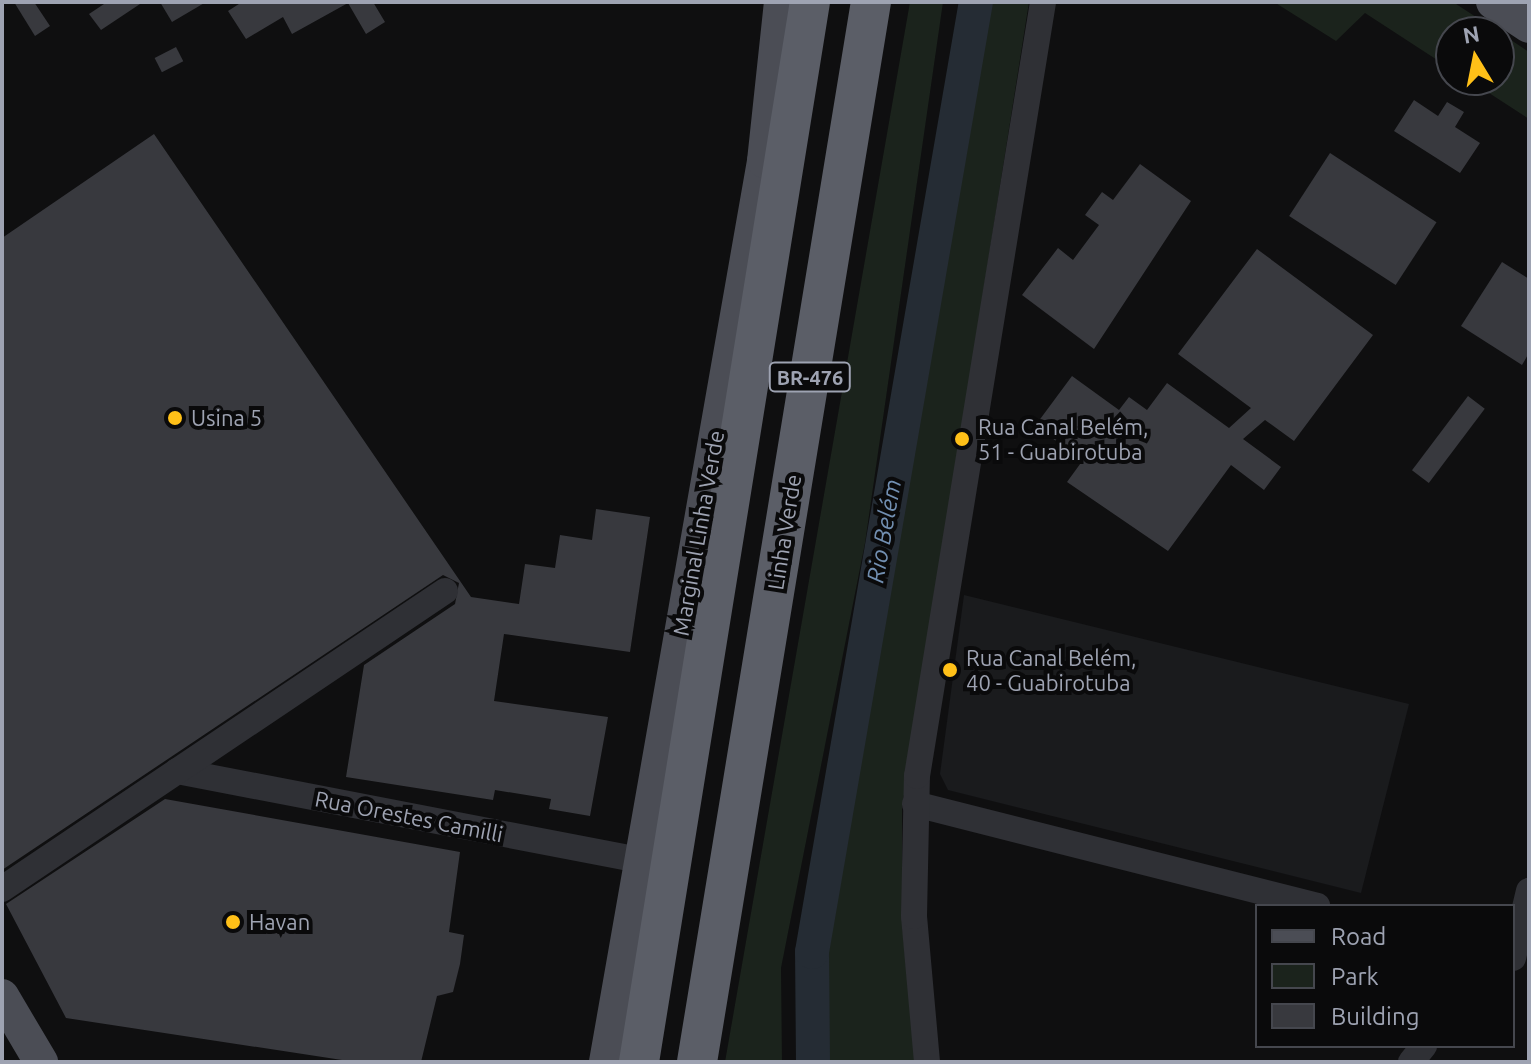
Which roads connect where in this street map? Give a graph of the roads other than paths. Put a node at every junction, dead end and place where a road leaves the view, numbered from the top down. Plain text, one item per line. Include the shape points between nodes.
1 (781, 2) edge
2 (810, 2) edge
3 (871, 2) edge
4 (1043, 2) edge
5 (1493, 2) edge
6 (1529, 26) edge
7 (445, 591) dead end
8 (177, 771) junction
9 (915, 804) junction
10 (640, 860) junction
11 (2, 889) edge
12 (1529, 891) edge
13 (1309, 904) edge
14 (1515, 950) edge
15 (2, 996) edge
16 (41, 1062) edge
17 (606, 1062) edge
18 (639, 1062) edge
19 (697, 1062) edge
20 (927, 1062) edge

1 - 10 main road, Marginal Linha Verde via 764,161
2 - 18 highway, BR-476
3 - 19 highway, Linha Verde / BR-476
4 - 9 street
5 - 6 main road
7 - 8 street
8 - 10 street, Rua Orestes Camilli
8 - 11 street
9 - 13 street
9 - 20 street
10 - 17 main road, Marginal Linha Verde
12 - 14 street
15 - 16 main road

